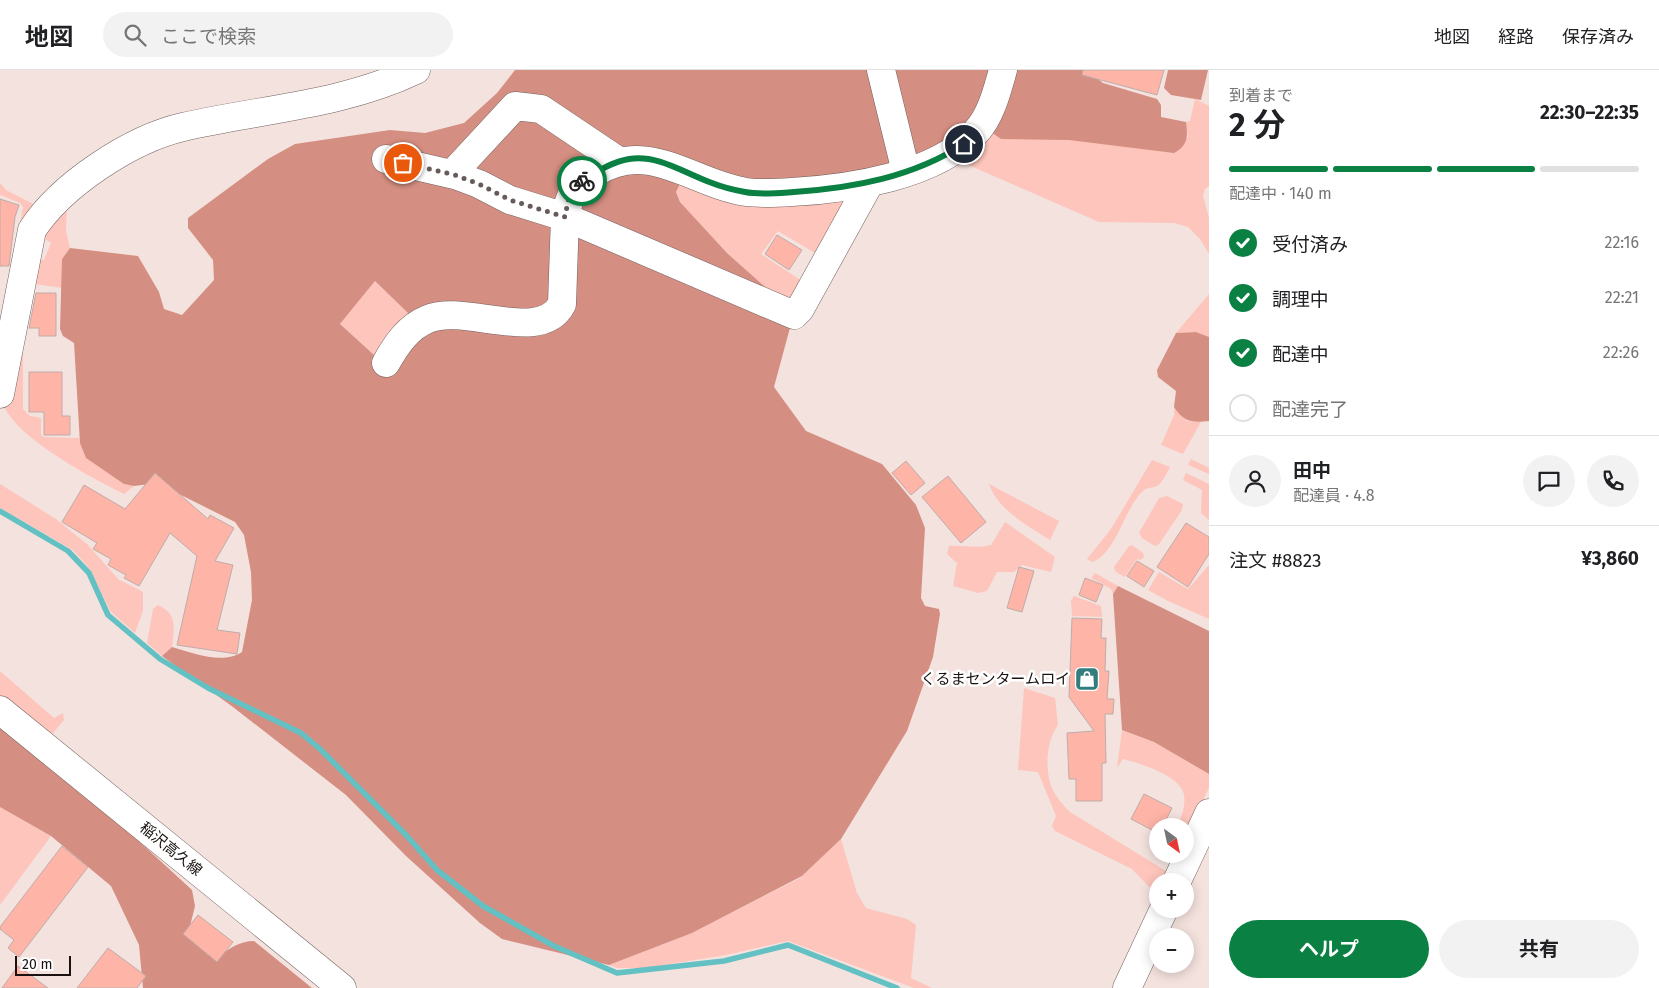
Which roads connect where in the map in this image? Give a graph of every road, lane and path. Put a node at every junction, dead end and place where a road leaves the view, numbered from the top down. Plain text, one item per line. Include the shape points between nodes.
1 (416, 70) edge
2 (881, 70) edge
3 (1003, 70) edge
4 (386, 159) dead end
5 (620, 162) junction
6 (906, 172) junction
7 (452, 174) junction
8 (869, 184) junction
9 (565, 217) junction
10 (386, 363) dead end
11 (0, 394) edge
12 (0, 710) edge
13 (1209, 813) edge
14 (1180, 873) edge
15 (1160, 918) edge
16 (342, 988) edge
17 (1127, 988) edge

1 - 11 main road via 354,93 276,112 182,127 98,166 44,212 32,230
2 - 6 main road
3 - 6 main road via 986,118 977,131 947,155
4 - 7 main road
5 - 7 main road via 541,109 515,106
5 - 8 main road via 654,160 712,183 747,192 819,190
5 - 9 main road via 605,166 580,183 569,196
6 - 8 main road
7 - 9 main road via 510,200
8 - 9 main road via 794,315
9 - 10 main road via 562,304 558,312 543,321 526,323 444,314 412,328 394,348
12 - 16 main road, 稲沢高久線
13 - 14 main road
15 - 17 main road

